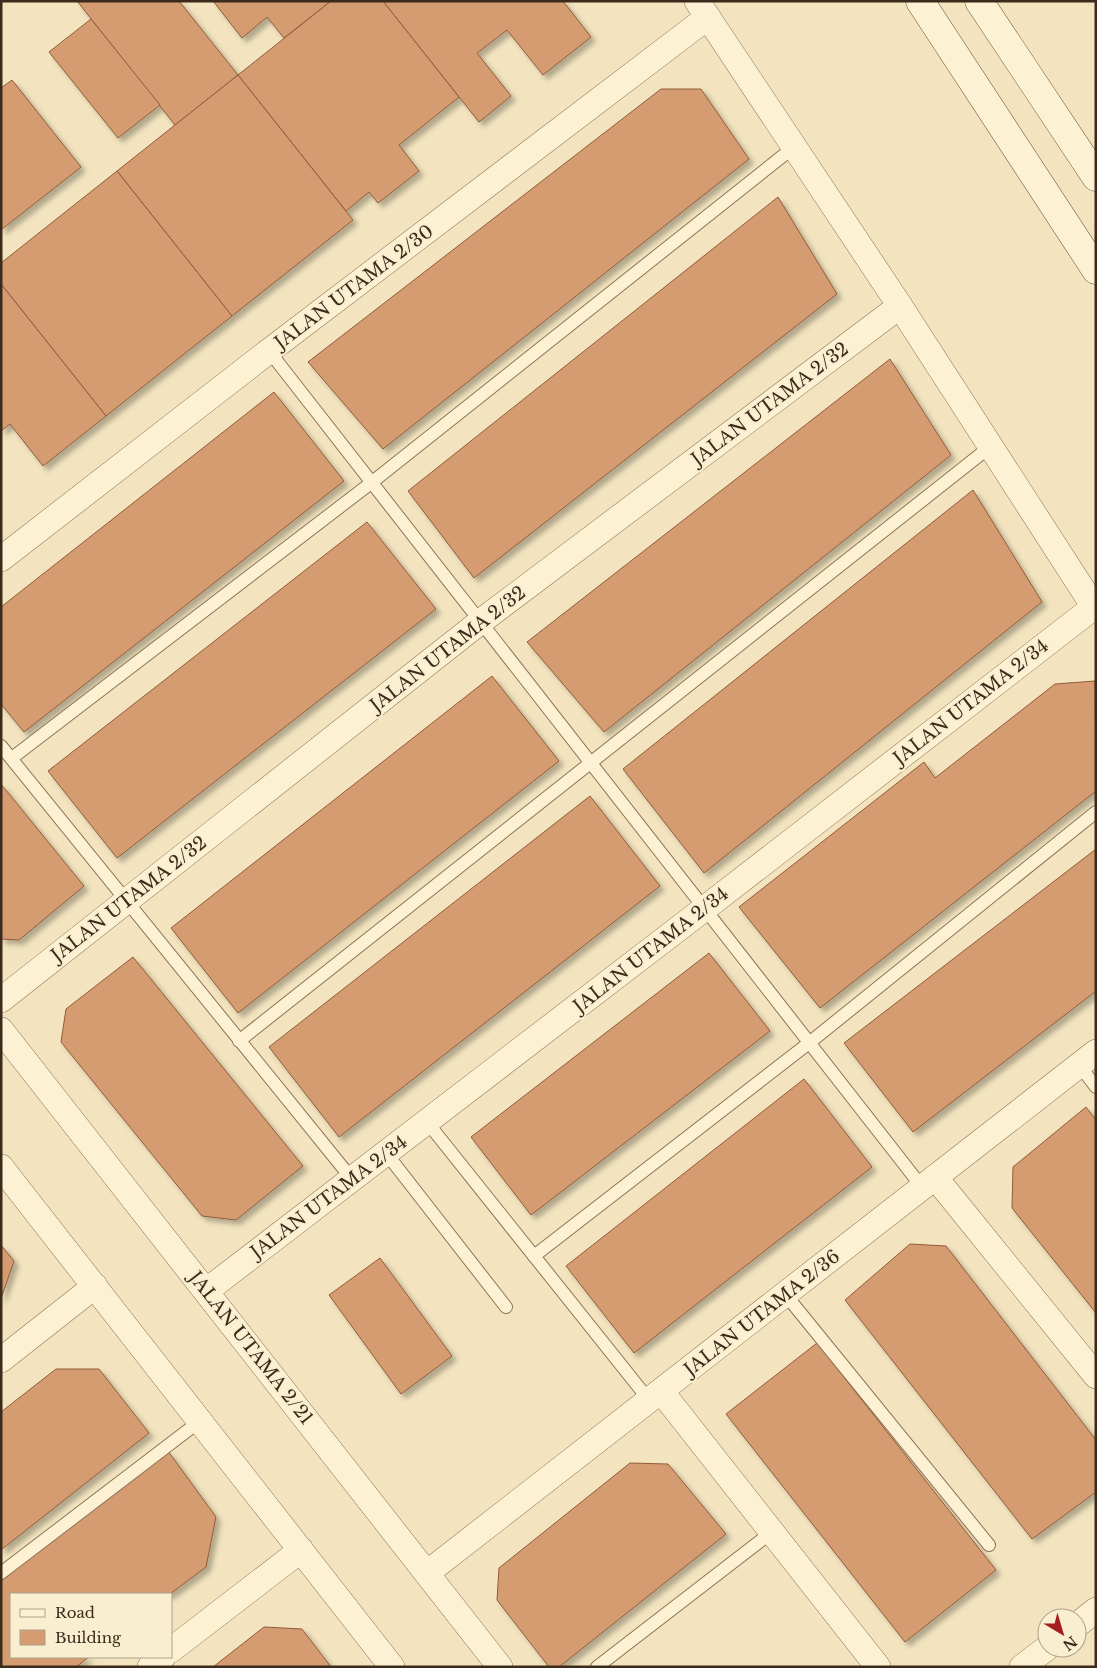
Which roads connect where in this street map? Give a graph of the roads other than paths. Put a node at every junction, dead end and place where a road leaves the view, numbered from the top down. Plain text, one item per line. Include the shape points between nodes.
1 (920, 1) edge
2 (980, 1) edge
3 (702, 9) edge
4 (794, 147) junction
5 (1096, 177) edge
6 (1096, 270) edge
7 (900, 306) junction
8 (269, 352) junction
9 (990, 446) junction
10 (371, 482) junction
11 (1, 558) edge
12 (1095, 608) edge
13 (480, 622) junction
14 (1, 746) edge
15 (12, 758) junction
16 (590, 763) junction
17 (1096, 812) edge
18 (127, 901) junction
19 (704, 909) junction
20 (1, 1000) edge
21 (1, 1030) edge
22 (240, 1041) junction
23 (809, 1043) junction
24 (1087, 1059) edge
25 (1096, 1086) edge
26 (426, 1122) junction
27 (386, 1153) junction
28 (1, 1167) edge
29 (352, 1179) junction
30 (928, 1182) junction
31 (534, 1256) junction
32 (95, 1286) junction
33 (206, 1291) junction
34 (785, 1294) junction
35 (506, 1307) dead end
36 (1, 1360) edge
37 (1096, 1376) edge
38 (655, 1395) junction
39 (200, 1421) junction
40 (772, 1532) junction
41 (989, 1545) dead end
42 (301, 1550) junction
43 (1, 1573) edge
44 (427, 1573) junction
45 (172, 1649) edge
46 (1037, 1656) edge
47 (162, 1658) edge
48 (150, 1667) edge
49 (392, 1667) edge
50 (500, 1667) edge
51 (598, 1667) edge
52 (878, 1667) edge
53 (1022, 1667) edge

1 - 6 main road
2 - 5 main road
3 - 4 street
3 - 8 street, JALAN UTAMA 2/30
4 - 7 street
4 - 10 lane
7 - 9 street
7 - 13 street, JALAN UTAMA 2/32
8 - 10 lane
8 - 11 street, JALAN UTAMA 2/30
9 - 12 street
9 - 16 lane
10 - 13 lane
10 - 15 lane
12 - 19 street, JALAN UTAMA 2/34
13 - 16 lane
13 - 18 street, JALAN UTAMA 2/32
14 - 15 lane
15 - 18 lane
16 - 19 lane
16 - 22 lane
17 - 23 lane
18 - 20 street, JALAN UTAMA 2/32
18 - 22 lane
19 - 23 lane
19 - 26 street, JALAN UTAMA 2/34
21 - 33 street, JALAN UTAMA 2/21
22 - 29 lane
23 - 30 lane
23 - 31 lane
24 - 25 lane
24 - 30 street, JALAN UTAMA 2/36
26 - 27 street, JALAN UTAMA 2/34
26 - 31 lane
27 - 29 street, JALAN UTAMA 2/34
27 - 35 lane
28 - 32 street
29 - 33 street, JALAN UTAMA 2/34
30 - 34 street, JALAN UTAMA 2/36
30 - 37 street
31 - 38 lane
32 - 36 street
32 - 39 street
33 - 44 street, JALAN UTAMA 2/21
34 - 38 street, JALAN UTAMA 2/36
34 - 41 lane
38 - 40 street
38 - 44 street, JALAN UTAMA 2/36
39 - 42 street
39 - 43 lane
40 - 51 lane
40 - 52 street
42 - 45 street
42 - 49 street
44 - 50 street, JALAN UTAMA 2/21
46 - 53 street
47 - 48 street

